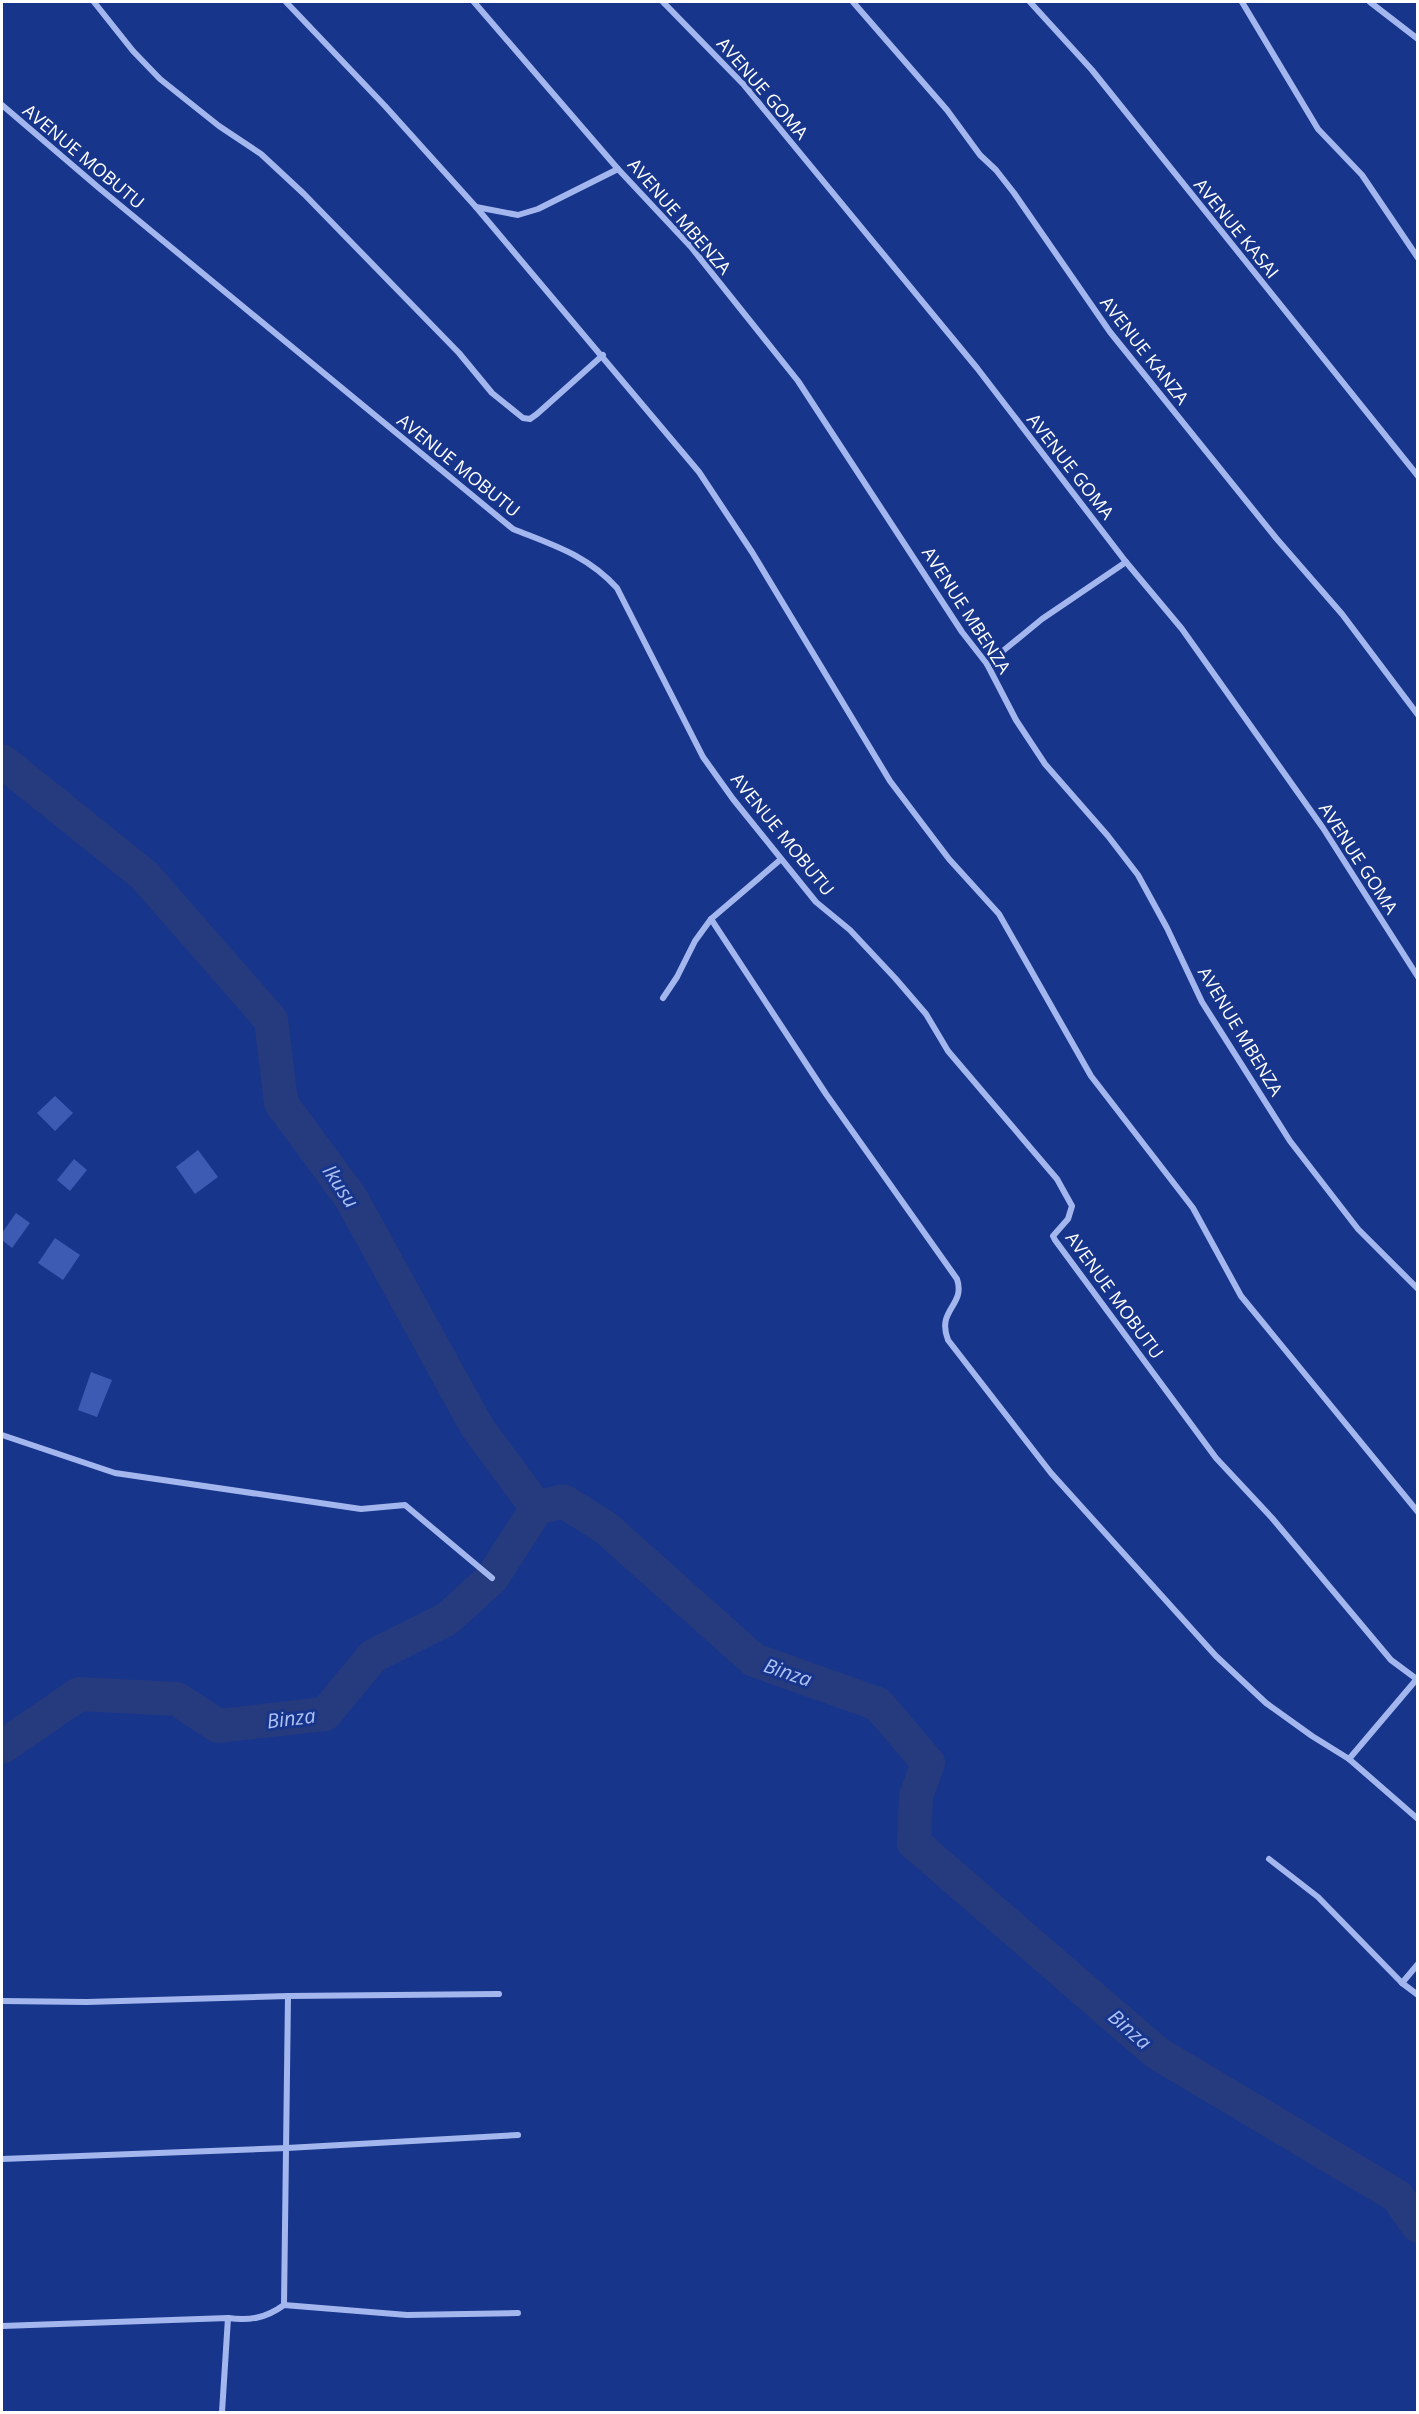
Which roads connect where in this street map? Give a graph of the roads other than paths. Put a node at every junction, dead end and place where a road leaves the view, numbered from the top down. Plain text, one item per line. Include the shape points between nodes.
1 (94, 2) edge
2 (286, 2) edge
3 (474, 2) edge
4 (663, 2) edge
5 (853, 2) edge
6 (1030, 2) edge
7 (1242, 2) edge
8 (1370, 2) edge
9 (1418, 39) edge
10 (2, 105) edge
11 (618, 169) junction
12 (476, 207) junction
13 (1418, 258) edge
14 (603, 355) junction
15 (1418, 476) edge
16 (1126, 562) junction
17 (987, 664) junction
18 (1418, 715) edge
19 (780, 860) junction
20 (711, 919) junction
21 (1418, 977) edge
22 (663, 998) dead end
23 (1418, 1289) edge
24 (2, 1435) edge
25 (1418, 1512) edge
26 (492, 1578) dead end
27 (1417, 1680) edge
28 (1349, 1759) junction
29 (1418, 1819) edge
30 (1269, 1859) dead end
31 (1418, 1964) edge
32 (1402, 1983) junction
33 (499, 1994) dead end
34 (1418, 1995) edge
35 (288, 1996) junction
36 (2, 2001) edge
37 (518, 2135) dead end
38 (286, 2148) junction
39 (2, 2159) edge
40 (284, 2306) junction
41 (518, 2313) dead end
42 (228, 2318) junction
43 (2, 2326) edge
44 (222, 2412) edge

1 - 14 street via 160,79 278,170 515,414 530,418 537,414
2 - 12 street
3 - 11 street, AVENUE MBENZA
4 - 16 street, AVENUE GOMA via 744,85 977,368
5 - 18 street, AVENUE KANZA via 996,170 1110,332 1342,614
6 - 15 street, AVENUE KASAI via 1092,70
7 - 13 street via 1318,129 1362,175
8 - 9 street
10 - 19 street, AVENUE MOBUTU via 513,529 578,556 604,574 628,605 703,757
11 - 12 street via 518,215
11 - 17 street, AVENUE MBENZA via 691,247 798,381 962,632
12 - 14 street
14 - 25 street via 699,472 752,552 890,781 949,859 999,914 1091,1076 1193,1208 1241,1296
16 - 17 street via 1042,619
16 - 21 street, AVENUE GOMA via 1182,629 1323,828
17 - 23 street, AVENUE MBENZA via 1016,720 1045,764 1138,875 1202,1002 1290,1142 1358,1229
19 - 20 street
19 - 27 street, AVENUE MOBUTU via 816,902 850,930 895,978 926,1014 948,1051 1057,1179 1072,1206 1068,1219 1053,1236 1055,1240 1216,1458 1272,1518 1391,1660
20 - 22 street
20 - 28 street via 826,1094 957,1279 960,1289 945,1317 948,1340 1051,1473 1216,1656 1266,1703
24 - 26 street via 115,1473 361,1509 405,1505
27 - 28 street
28 - 29 street
30 - 32 street via 1318,1897
31 - 32 street
32 - 34 street
33 - 35 street
35 - 36 street
35 - 38 street
37 - 38 street
38 - 39 street
38 - 40 street
40 - 41 street via 407,2315
40 - 42 street via 263,2318
42 - 43 street
42 - 44 street

